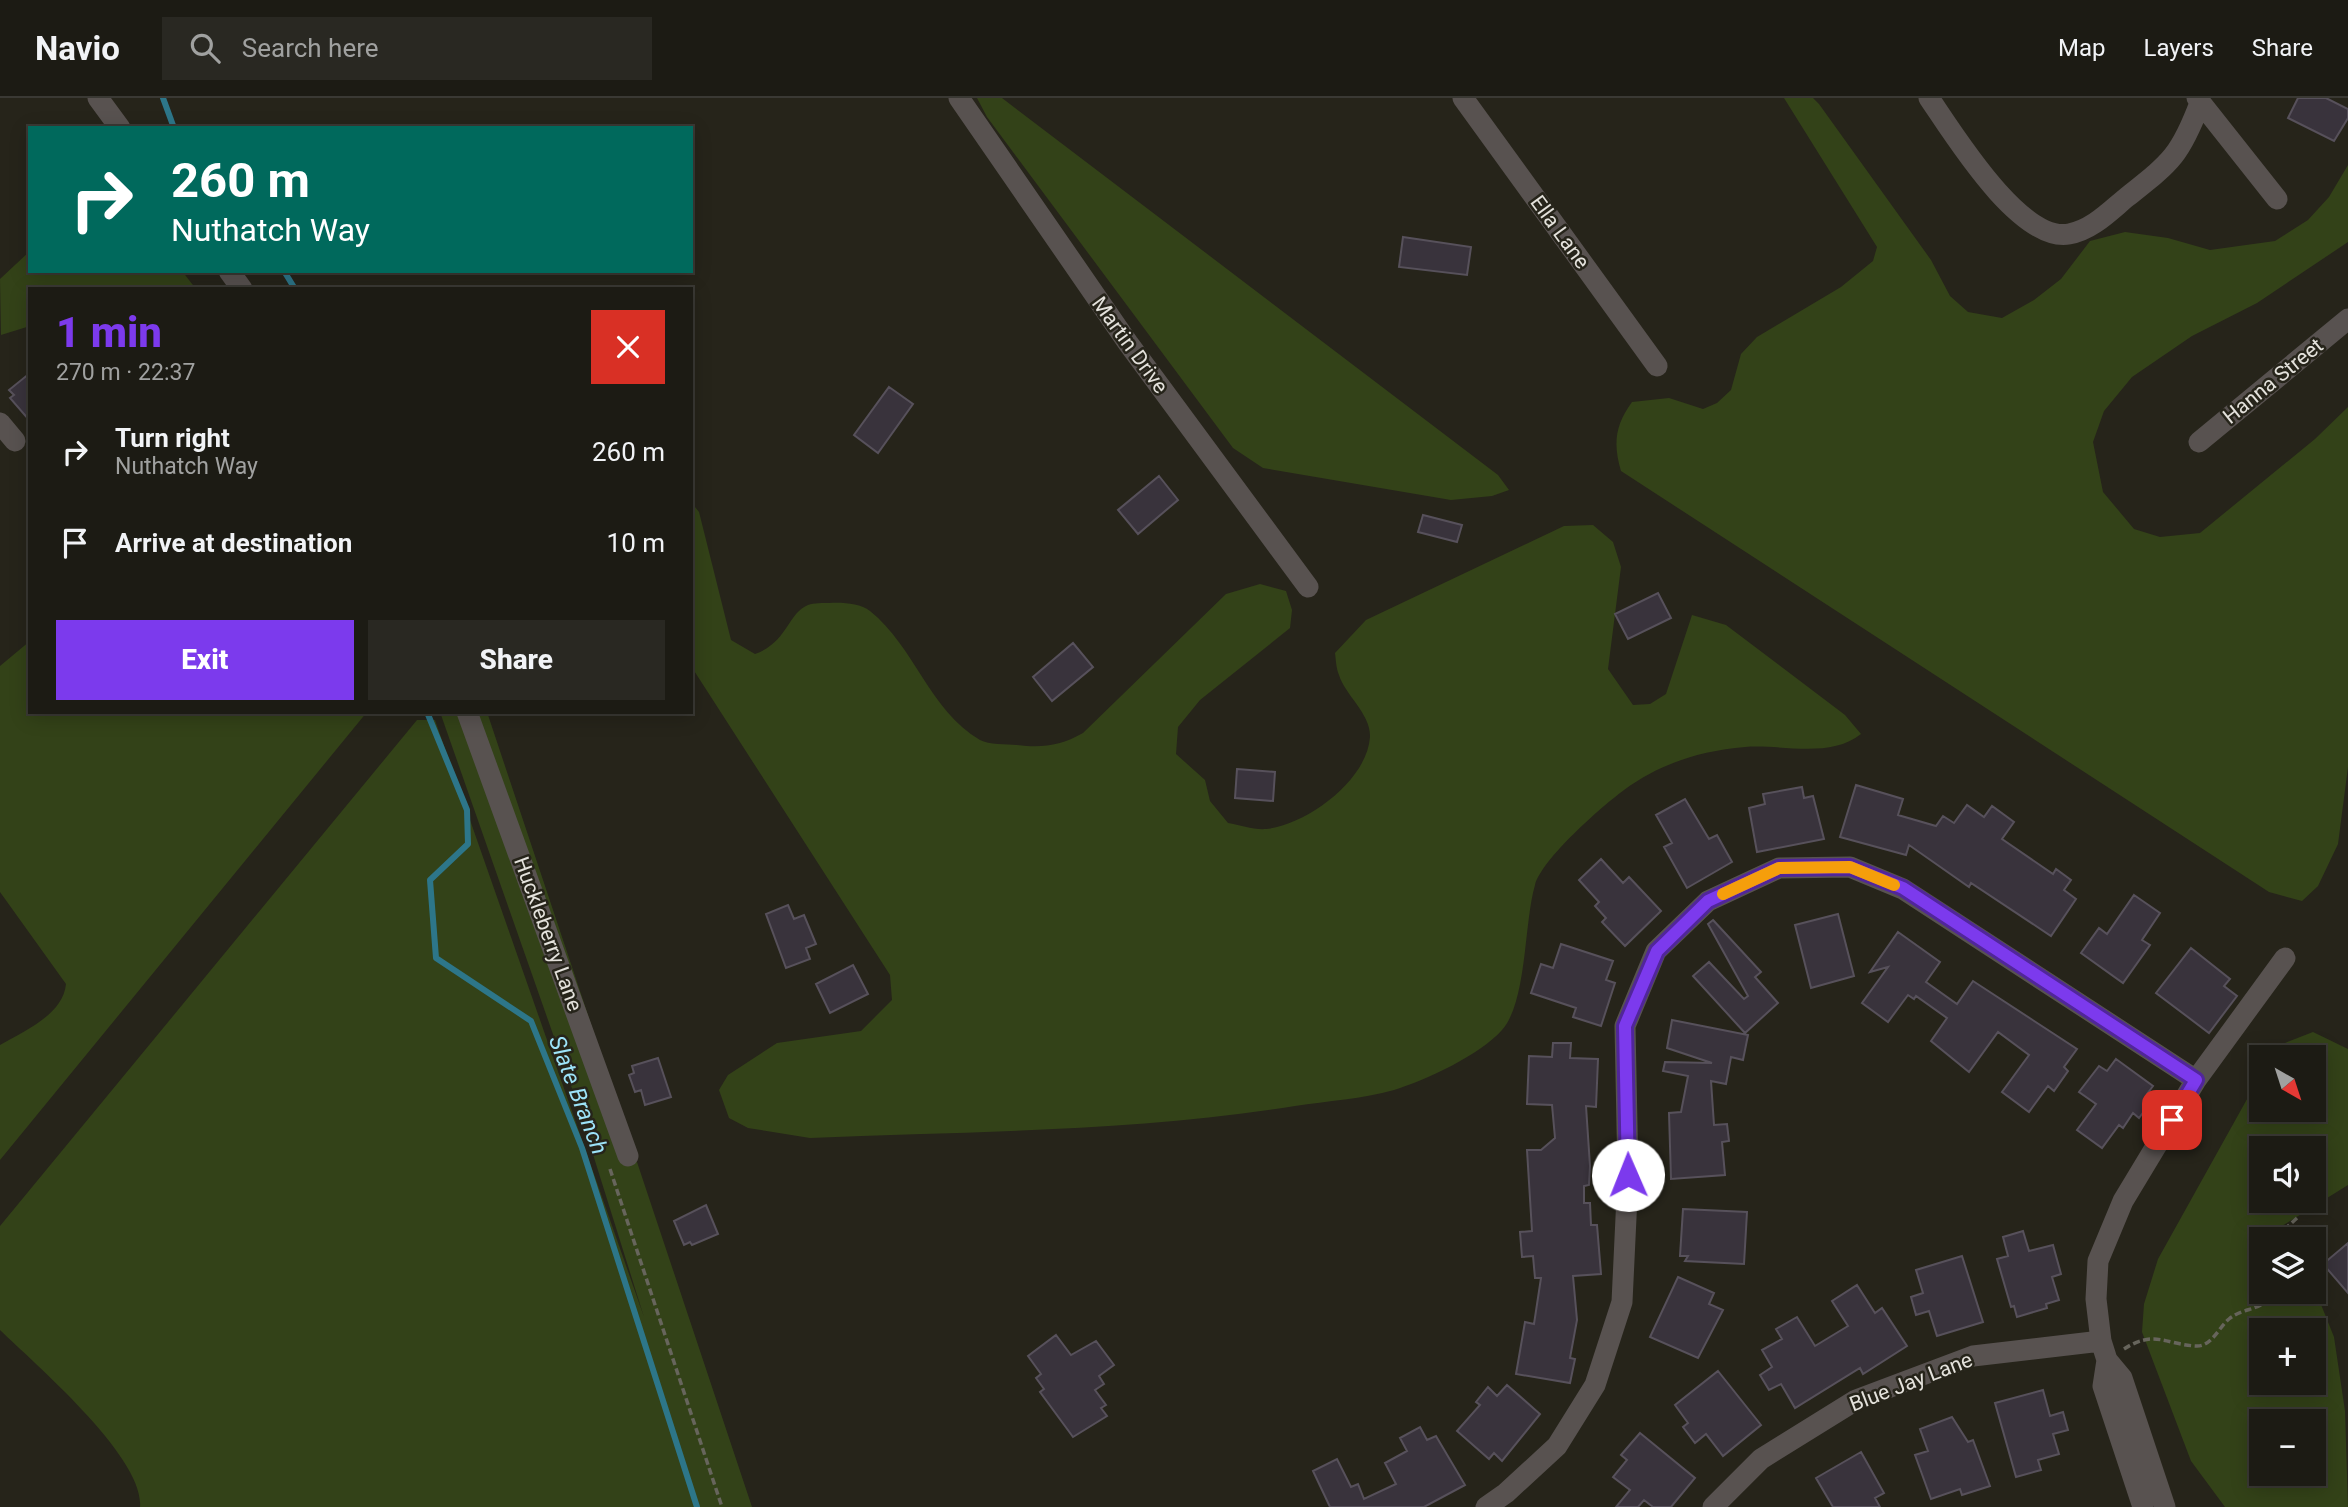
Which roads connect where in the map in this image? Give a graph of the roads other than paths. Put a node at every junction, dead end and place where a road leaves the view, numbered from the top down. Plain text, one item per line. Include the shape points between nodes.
1 (98, 98) edge
2 (958, 98) edge
3 (1463, 98) edge
4 (1929, 98) edge
5 (2198, 100) edge
6 (119, 126) edge
7 (2277, 199) dead end
8 (2348, 319) edge
9 (1657, 366) dead end
10 (0, 423) edge
11 (15, 441) dead end
12 (2199, 442) dead end
13 (1308, 587) dead end
14 (468, 714) edge
15 (2285, 958) dead end
16 (2196, 1080) junction
17 (628, 1156) dead end
18 (2104, 1350) junction
19 (1486, 1507) edge
20 (1713, 1507) edge
21 (2143, 1507) edge
22 (2165, 1507) edge

1 - 6 street
2 - 13 street, Martin Drive via 1128,343
3 - 9 street, Ella Lane
4 - 5 street via 1992,189 2045,231 2068,235 2093,225 2173,160 2188,136
5 - 7 street
8 - 12 street, Hanna Street
10 - 11 street
14 - 17 street, Huckleberry Lane
15 - 16 street
16 - 18 street via 2123,1200 2098,1261 2096,1299
16 - 19 street via 1903,888 1850,867 1779,868 1708,901 1657,951 1625,1026 1628,1175 1622,1302 1595,1385 1558,1446
18 - 20 street, Blue Jay Lane via 1973,1356 1856,1400 1761,1460
18 - 21 street via 2104,1387
18 - 22 street via 2122,1378

